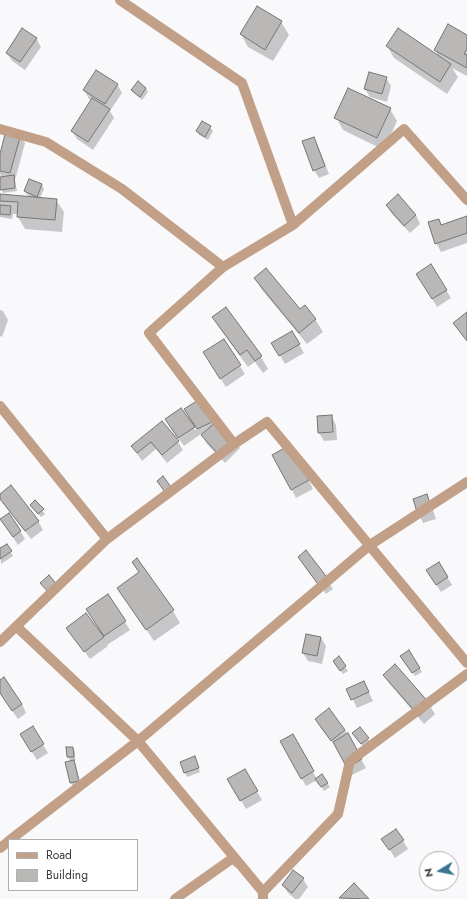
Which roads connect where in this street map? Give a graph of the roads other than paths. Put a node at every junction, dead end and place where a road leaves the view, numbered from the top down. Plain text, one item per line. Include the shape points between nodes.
1 (120, 0) edge
2 (0, 129) edge
3 (467, 200) edge
4 (293, 225) junction
5 (222, 267) junction
6 (0, 406) edge
7 (234, 444) junction
8 (467, 482) edge
9 (107, 539) junction
10 (370, 545) junction
11 (17, 627) junction
12 (0, 642) edge
13 (467, 662) edge
14 (467, 674) edge
15 (138, 742) junction
16 (11, 839) edge
17 (8, 842) edge
18 (0, 848) edge
19 (263, 895) edge
20 (176, 899) edge

1 - 4 street via 242,83
2 - 5 street via 46,142 122,189
3 - 4 street via 404,129
4 - 5 street
5 - 7 street via 150,332
6 - 9 street
7 - 9 street
7 - 10 street via 267,422
8 - 10 street
9 - 11 street
10 - 13 street
10 - 15 street
11 - 12 street
11 - 15 street
14 - 19 street via 350,761 338,814
15 - 16 street
15 - 19 street
17 - 18 street
19 - 20 street via 232,858

